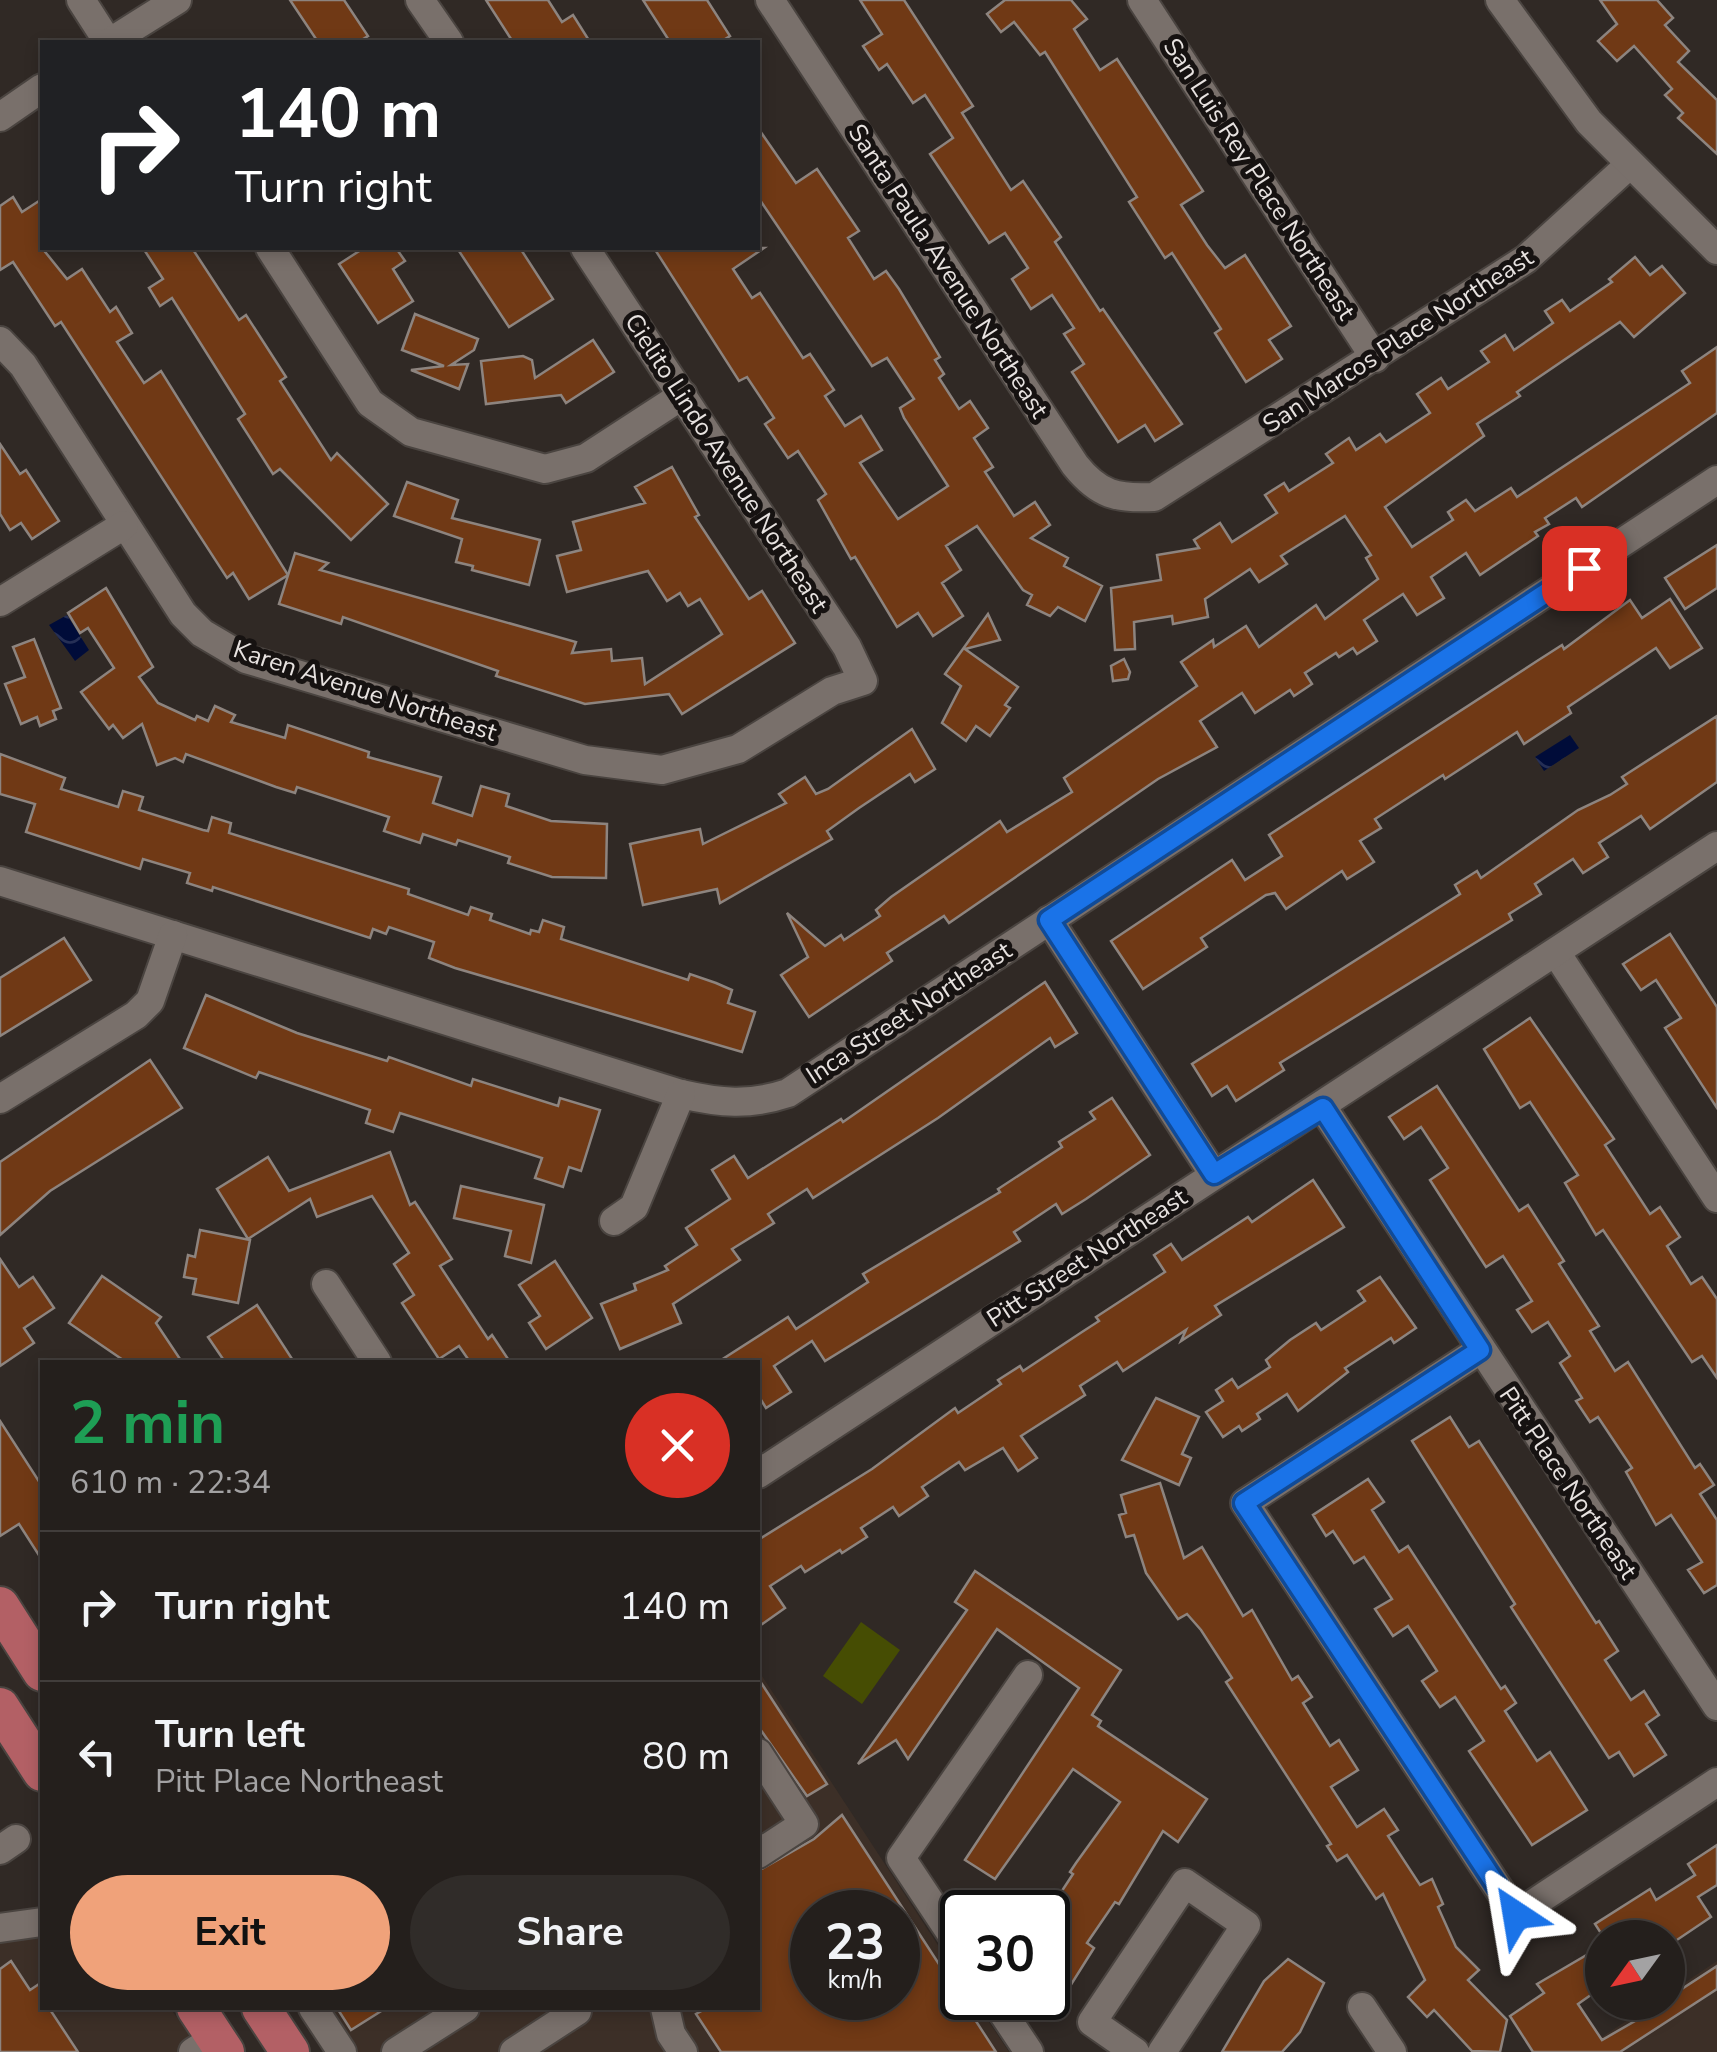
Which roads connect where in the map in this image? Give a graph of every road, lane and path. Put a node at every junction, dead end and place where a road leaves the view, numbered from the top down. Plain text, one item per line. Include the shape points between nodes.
1 (80, 0) edge
2 (177, 0) edge
3 (420, 0) edge
4 (770, 0) edge
5 (1142, 0) edge
6 (1500, 0) edge
7 (108, 40) edge
8 (112, 40) edge
9 (448, 40) edge
10 (40, 89) edge
11 (0, 116) edge
12 (1628, 166) junction
13 (271, 250) edge
14 (586, 250) edge
15 (1717, 250) edge
16 (0, 341) edge
17 (1375, 358) junction
18 (683, 395) junction
19 (1717, 480) edge
20 (1154, 497) joint
21 (124, 524) junction
22 (0, 602) edge
23 (862, 681) joint
24 (1717, 846) edge
25 (0, 881) edge
26 (1049, 920) junction
27 (173, 935) junction
28 (1556, 954) junction
29 (681, 1094) junction
30 (0, 1099) edge
31 (1323, 1108) junction
32 (1214, 1174) junction
33 (1717, 1198) edge
34 (614, 1222) dead end
35 (326, 1284) dead end
36 (1480, 1350) junction
37 (376, 1360) edge
38 (760, 1473) edge
39 (0, 1606) edge
40 (40, 1669) edge
41 (1028, 1675) dead end
42 (1717, 1706) edge
43 (0, 1707) edge
44 (760, 1756) edge
45 (40, 1769) edge
46 (1717, 1782) edge
47 (760, 1853) edge
48 (940, 1917) edge
49 (40, 1922) edge
50 (0, 1928) edge
51 (1362, 2007) dead end
52 (314, 2010) edge
53 (462, 2010) edge
54 (576, 2010) edge
55 (666, 2010) edge
56 (1006, 2020) edge
57 (1125, 2049) edge
58 (1023, 2050) edge
59 (342, 2052) edge
60 (396, 2052) edge
61 (514, 2052) edge
62 (683, 2052) edge
63 (1162, 2052) edge
64 (1392, 2052) edge

1 - 7 street
2 - 8 street
3 - 9 street
4 - 20 street, Santa Paula Avenue Northeast via 1075,465 1092,486 1116,499
5 - 17 street, San Luis Rey Place Northeast
6 - 12 street via 1553,77
10 - 11 street
12 - 15 street
12 - 17 street, San Marcos Place Northeast via 1526,259
13 - 18 street via 370,404 411,432 545,468 586,458
14 - 18 street, Cielito Lindo Avenue Northeast
16 - 21 street, Karen Avenue Northeast via 23,365
17 - 20 street, San Marcos Place Northeast
18 - 23 street, Cielito Lindo Avenue Northeast via 847,647
19 - 26 street, Inca Street Northeast
21 - 22 street
21 - 23 street, Karen Avenue Northeast via 183,614 246,659 584,760 662,770 738,749 832,691
24 - 28 street, Pitt Street Northeast
25 - 27 street, Inca Street Northeast
26 - 29 street, Inca Street Northeast via 788,1093 724,1104
26 - 32 street
27 - 29 street, Inca Street Northeast
27 - 30 street via 150,1001 136,1015
28 - 31 street, Pitt Street Northeast
28 - 33 street
29 - 34 street via 634,1206
31 - 32 street, Pitt Street Northeast
31 - 36 street, Pitt Place Northeast
32 - 38 street, Pitt Street Northeast
35 - 37 street
36 - 42 street, Pitt Place Northeast
36 - 46 street via 1244,1503 1516,1915
39 - 40 main road
41 - 48 street via 901,1858
43 - 45 main road
44 - 47 street via 804,1824
49 - 50 street
51 - 64 street
52 - 59 street
53 - 60 street
54 - 61 street
55 - 62 street
56 - 58 street
57 - 63 street via 1092,2022 1185,1883 1246,1925

